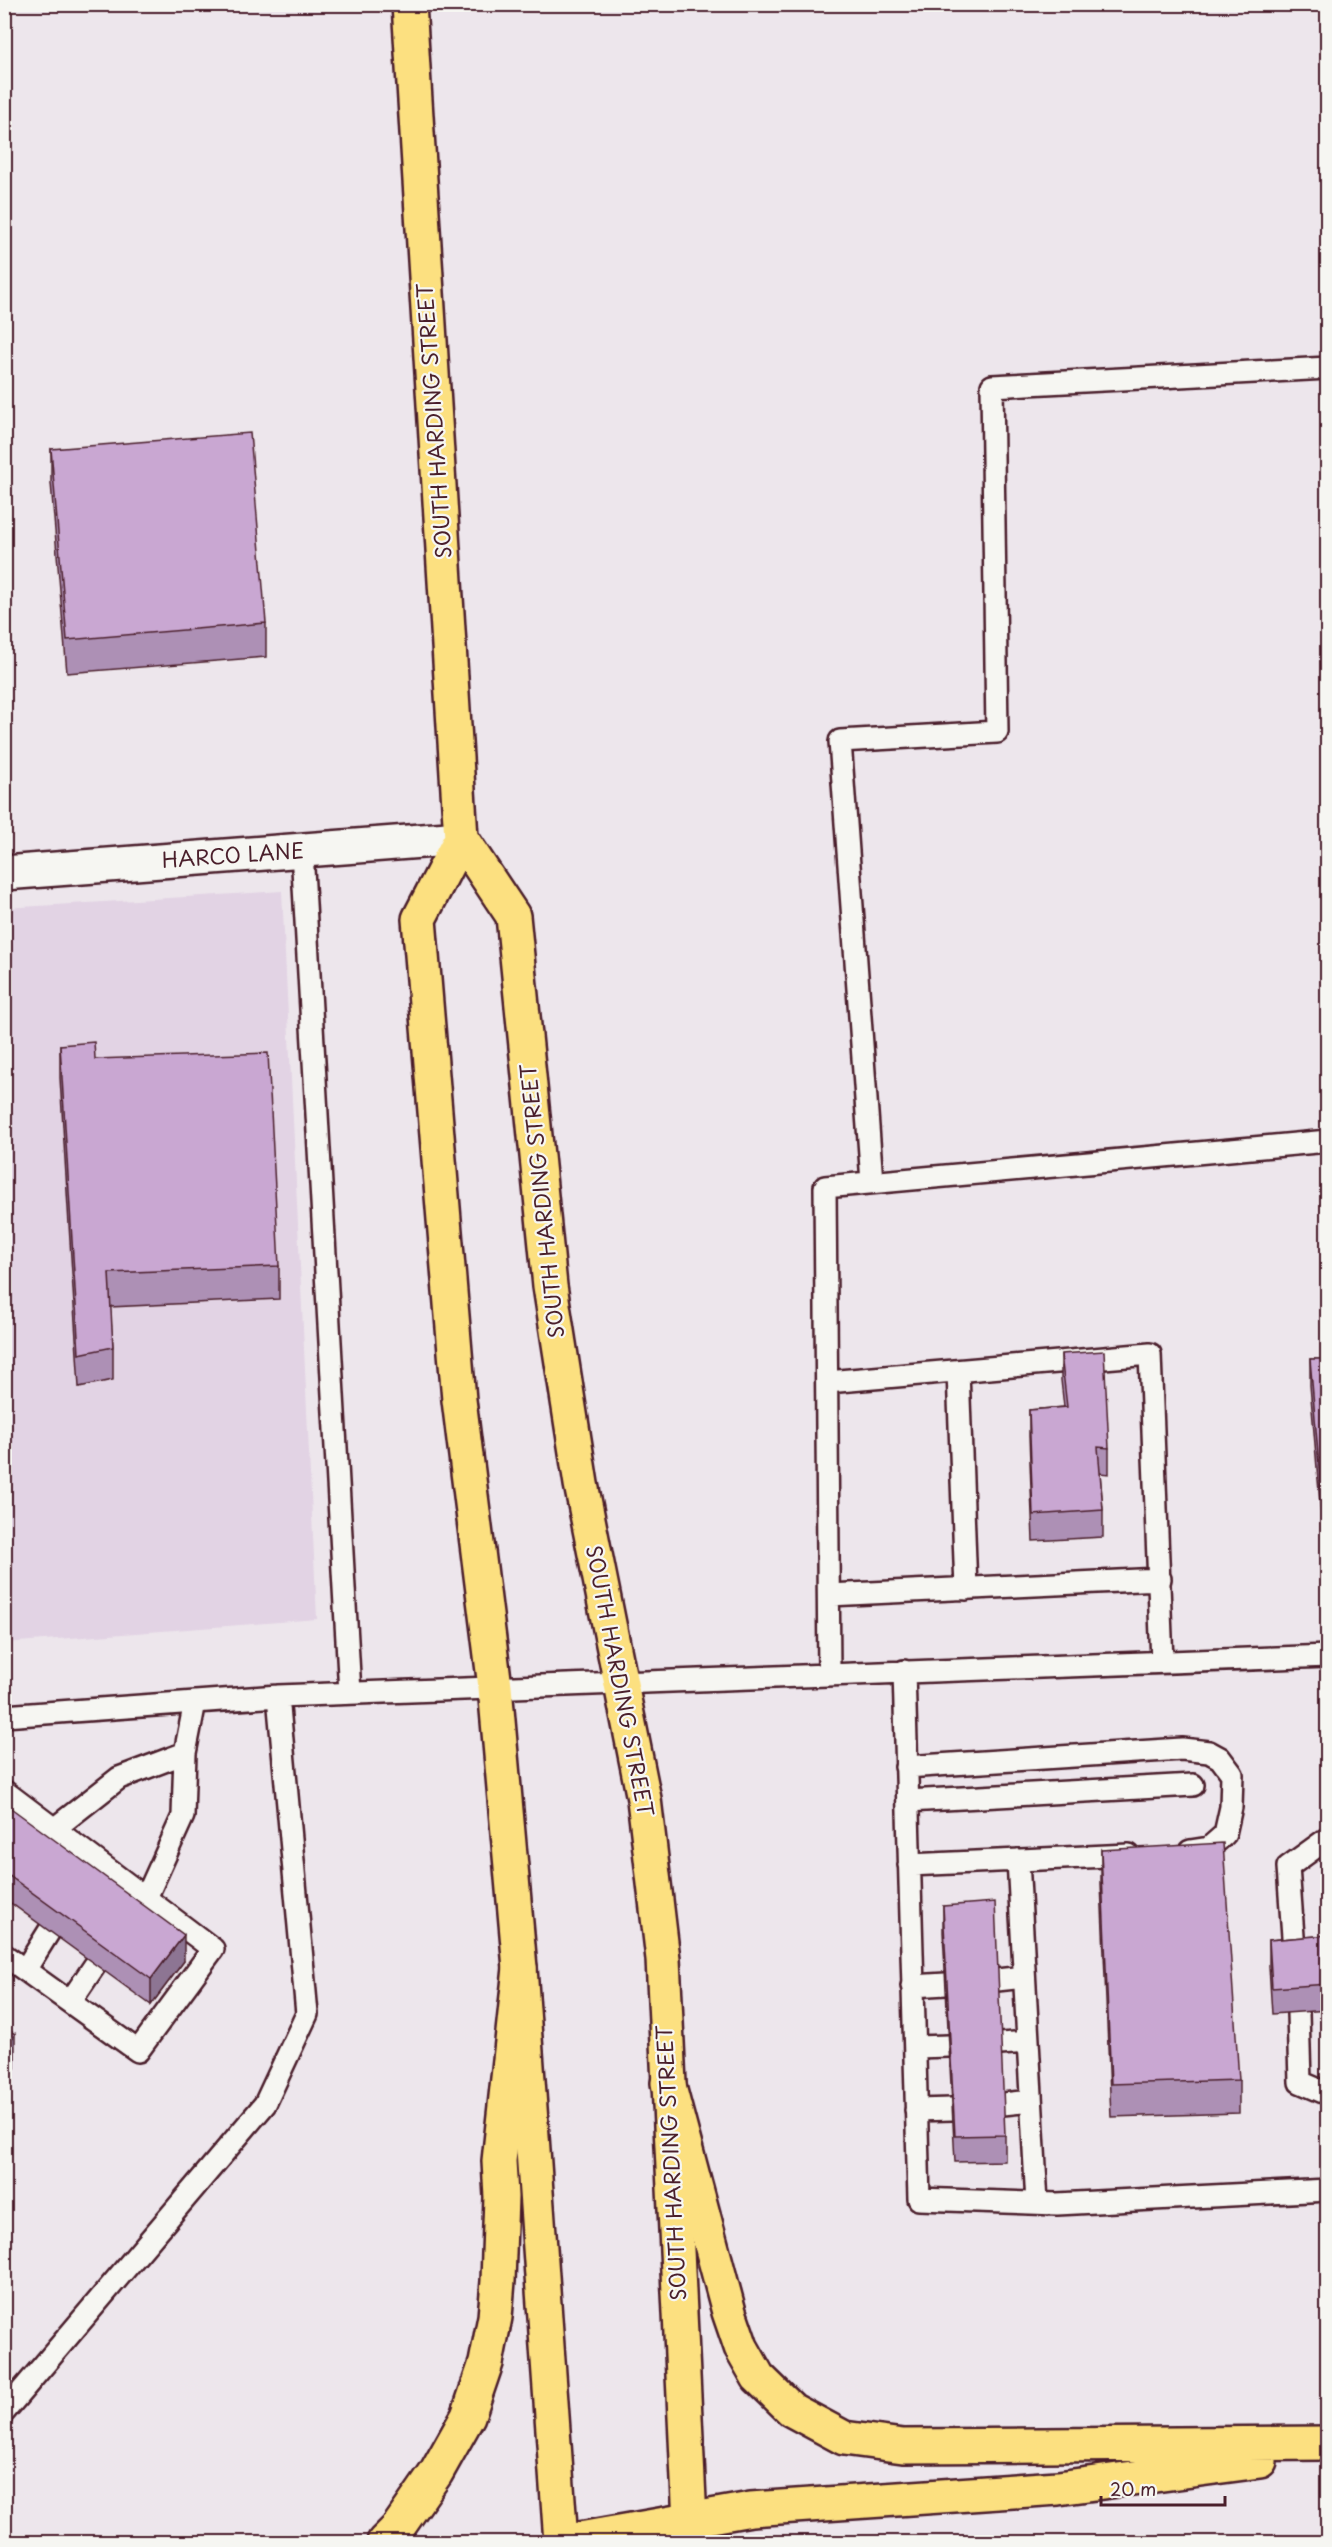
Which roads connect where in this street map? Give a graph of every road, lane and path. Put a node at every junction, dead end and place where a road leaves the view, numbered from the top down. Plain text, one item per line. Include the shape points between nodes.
1 (409, 4) edge
2 (1328, 368) edge
3 (461, 838) junction
4 (302, 851) junction
5 (4, 873) edge
6 (1328, 1141) edge
7 (872, 1182) junction
8 (958, 1371) junction
9 (827, 1382) junction
10 (1160, 1578) junction
11 (966, 1589) junction
12 (829, 1595) junction
13 (1328, 1656) edge
14 (1162, 1662) junction
15 (904, 1671) junction
16 (829, 1674) junction
17 (621, 1681) junction
18 (495, 1687) junction
19 (350, 1693) junction
20 (278, 1696) junction
21 (195, 1702) junction
22 (4, 1716) edge
23 (185, 1753) junction
24 (906, 1767) junction
25 (1193, 1785) dead end
26 (4, 1791) edge
27 (908, 1801) junction
28 (54, 1829) junction
29 (1328, 1838) edge
30 (35, 1852) edge
31 (1169, 1853) edge
32 (1146, 1854) edge
33 (1018, 1860) junction
34 (909, 1865) junction
35 (146, 1898) junction
36 (127, 1919) edge
37 (50, 1930) edge
38 (4, 1955) edge
39 (1295, 1964) edge
40 (95, 1965) edge
41 (520, 1968) junction
42 (25, 1970) junction
43 (1024, 1977) junction
44 (997, 1980) edge
45 (946, 1984) edge
46 (912, 1986) junction
47 (70, 2002) junction
48 (1298, 2013) edge
49 (1028, 2042) junction
50 (1000, 2044) edge
51 (949, 2046) edge
52 (915, 2048) junction
53 (668, 2083) junction
54 (1328, 2094) edge
55 (1031, 2101) junction
56 (1003, 2104) edge
57 (952, 2109) edge
58 (916, 2110) junction
59 (1328, 2190) edge
60 (1037, 2203) junction
61 (4, 2412) edge
62 (1328, 2443) edge
63 (1328, 2452) edge
64 (691, 2531) edge
65 (384, 2542) edge
66 (562, 2542) edge

1 - 3 main road, SOUTH HARDING STREET
2 - 7 lane via 992,386 997,732 840,741
3 - 4 street, HARCO LANE
3 - 17 main road, SOUTH HARDING STREET via 513,916 550,1286 581,1484
3 - 18 main road via 419,919 459,1400
4 - 5 street, HARCO LANE
4 - 19 lane
6 - 7 lane
7 - 9 lane via 825,1187
8 - 9 lane
8 - 10 lane via 1150,1354
8 - 11 lane
9 - 12 lane
10 - 11 lane
10 - 14 lane
11 - 12 lane
12 - 16 lane
13 - 14 lane
14 - 15 lane
15 - 16 lane
15 - 24 lane
16 - 17 lane
17 - 18 lane
17 - 53 main road, SOUTH HARDING STREET via 644,1799 663,1959
18 - 19 lane
18 - 41 main road
19 - 20 lane
20 - 21 lane
20 - 61 lane via 307,2014 265,2104
21 - 22 lane
21 - 23 lane
23 - 28 lane via 120,1778
23 - 35 lane via 183,1816
24 - 27 lane
24 - 31 lane via 1182,1749 1209,1752 1220,1758 1232,1774 1225,1834 1209,1848
25 - 27 lane
26 - 28 lane
27 - 34 lane
28 - 30 lane
28 - 35 lane via 94,1871
29 - 39 lane via 1288,1867
32 - 33 lane
33 - 34 lane
33 - 43 lane
34 - 46 lane
35 - 36 lane
35 - 47 lane via 213,1949 138,2051
37 - 42 lane
38 - 42 lane
40 - 47 lane
41 - 65 main road via 499,2161 495,2317 486,2363 468,2416 441,2464 398,2529
41 - 66 main road
42 - 47 lane
43 - 44 lane
43 - 49 lane
45 - 46 lane
46 - 52 lane
48 - 54 lane via 1300,2082
49 - 50 lane
49 - 55 lane
51 - 52 lane
52 - 58 lane
53 - 62 main road via 741,2348 758,2377 792,2410 844,2438 903,2446
53 - 64 main road, SOUTH HARDING STREET
55 - 56 lane
55 - 60 lane
57 - 58 lane
58 - 60 lane via 919,2199
59 - 60 lane
63 - 64 main road via 1058,2488 751,2509
64 - 66 main road

